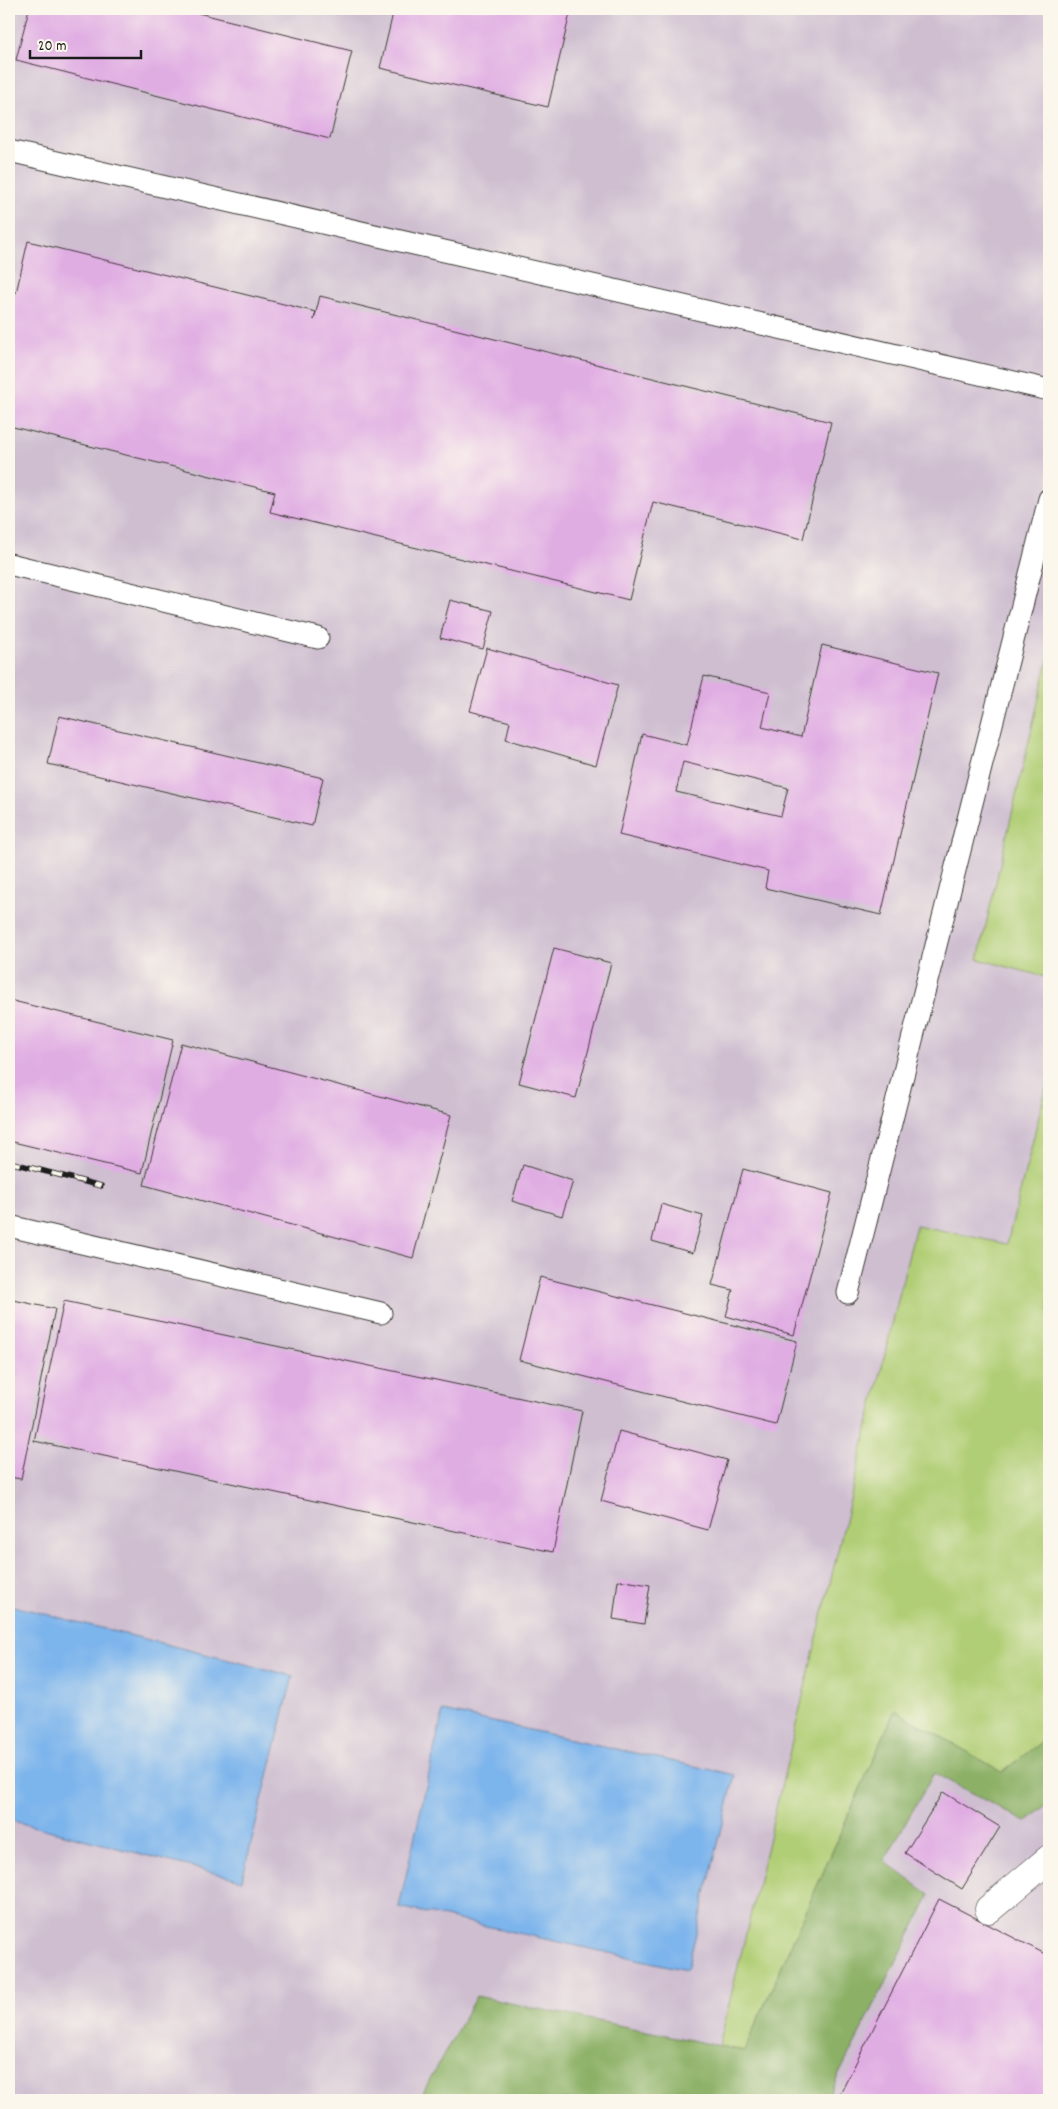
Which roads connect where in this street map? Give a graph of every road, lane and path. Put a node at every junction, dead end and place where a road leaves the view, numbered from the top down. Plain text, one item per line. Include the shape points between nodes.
1 (9, 151) edge
2 (1049, 390) edge
3 (1049, 499) edge
4 (9, 564) edge
5 (318, 638) dead end
6 (9, 1226) edge
7 (848, 1293) dead end
8 (381, 1313) dead end
9 (1049, 1859) edge
10 (989, 1909) dead end

1 - 2 lane
3 - 7 lane
4 - 5 lane
6 - 8 lane
9 - 10 street

